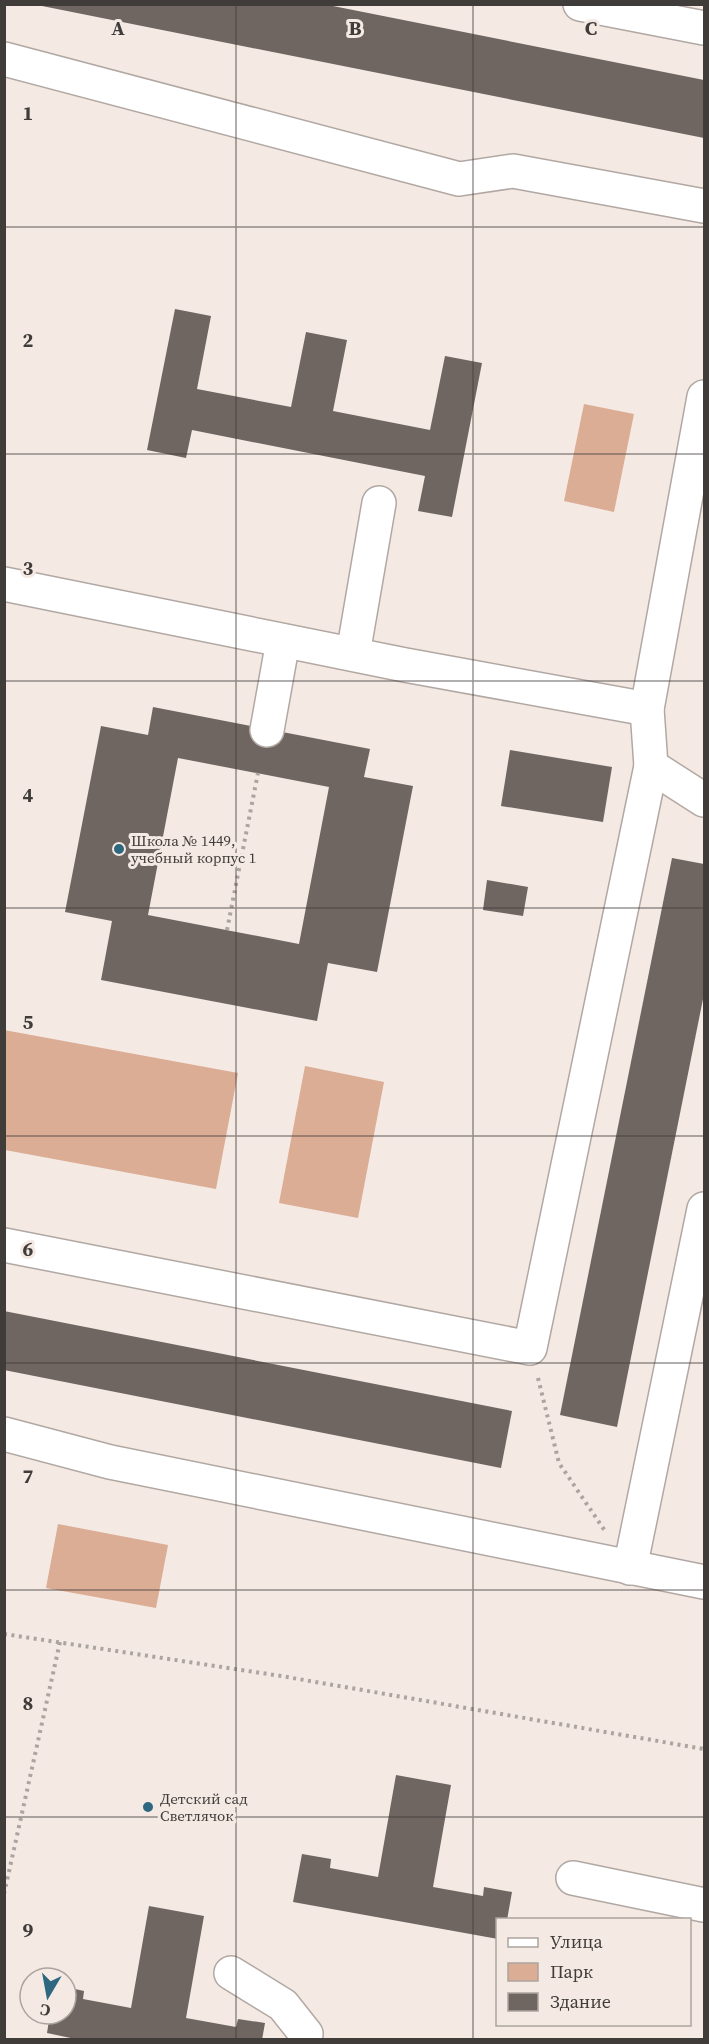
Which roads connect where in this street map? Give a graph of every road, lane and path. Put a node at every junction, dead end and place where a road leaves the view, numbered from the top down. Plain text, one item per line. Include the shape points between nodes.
1 (580, 4) edge
2 (705, 28) edge
3 (4, 59) edge
4 (705, 206) edge
5 (705, 397) edge
6 (379, 503) dead end
7 (4, 584) edge
8 (284, 640) junction
9 (353, 654) junction
10 (647, 709) junction
11 (267, 729) dead end
12 (651, 766) junction
13 (258, 773) dead end
14 (705, 800) edge
15 (226, 930) dead end
16 (705, 1209) edge
17 (4, 1245) edge
18 (530, 1348) junction
19 (4, 1434) edge
20 (630, 1568) junction
21 (705, 1582) edge
22 (4, 1634) edge
23 (60, 1642) junction
24 (705, 1749) edge
25 (573, 1878) dead end
26 (4, 1894) edge
27 (705, 1905) edge
28 (231, 1973) dead end
29 (305, 2040) edge

1 - 2 lane
3 - 4 lane via 459,179 513,171
5 - 10 lane
6 - 9 lane
7 - 8 lane
8 - 9 lane
8 - 11 lane
9 - 10 lane
10 - 12 lane
12 - 14 lane
12 - 18 lane
13 - 15 path
16 - 20 lane
17 - 18 lane
18 - 20 path via 559,1463
19 - 20 lane via 110,1462
20 - 21 lane
22 - 23 path
23 - 24 path
23 - 26 path
25 - 27 lane
28 - 29 lane via 283,2005 306,2034

